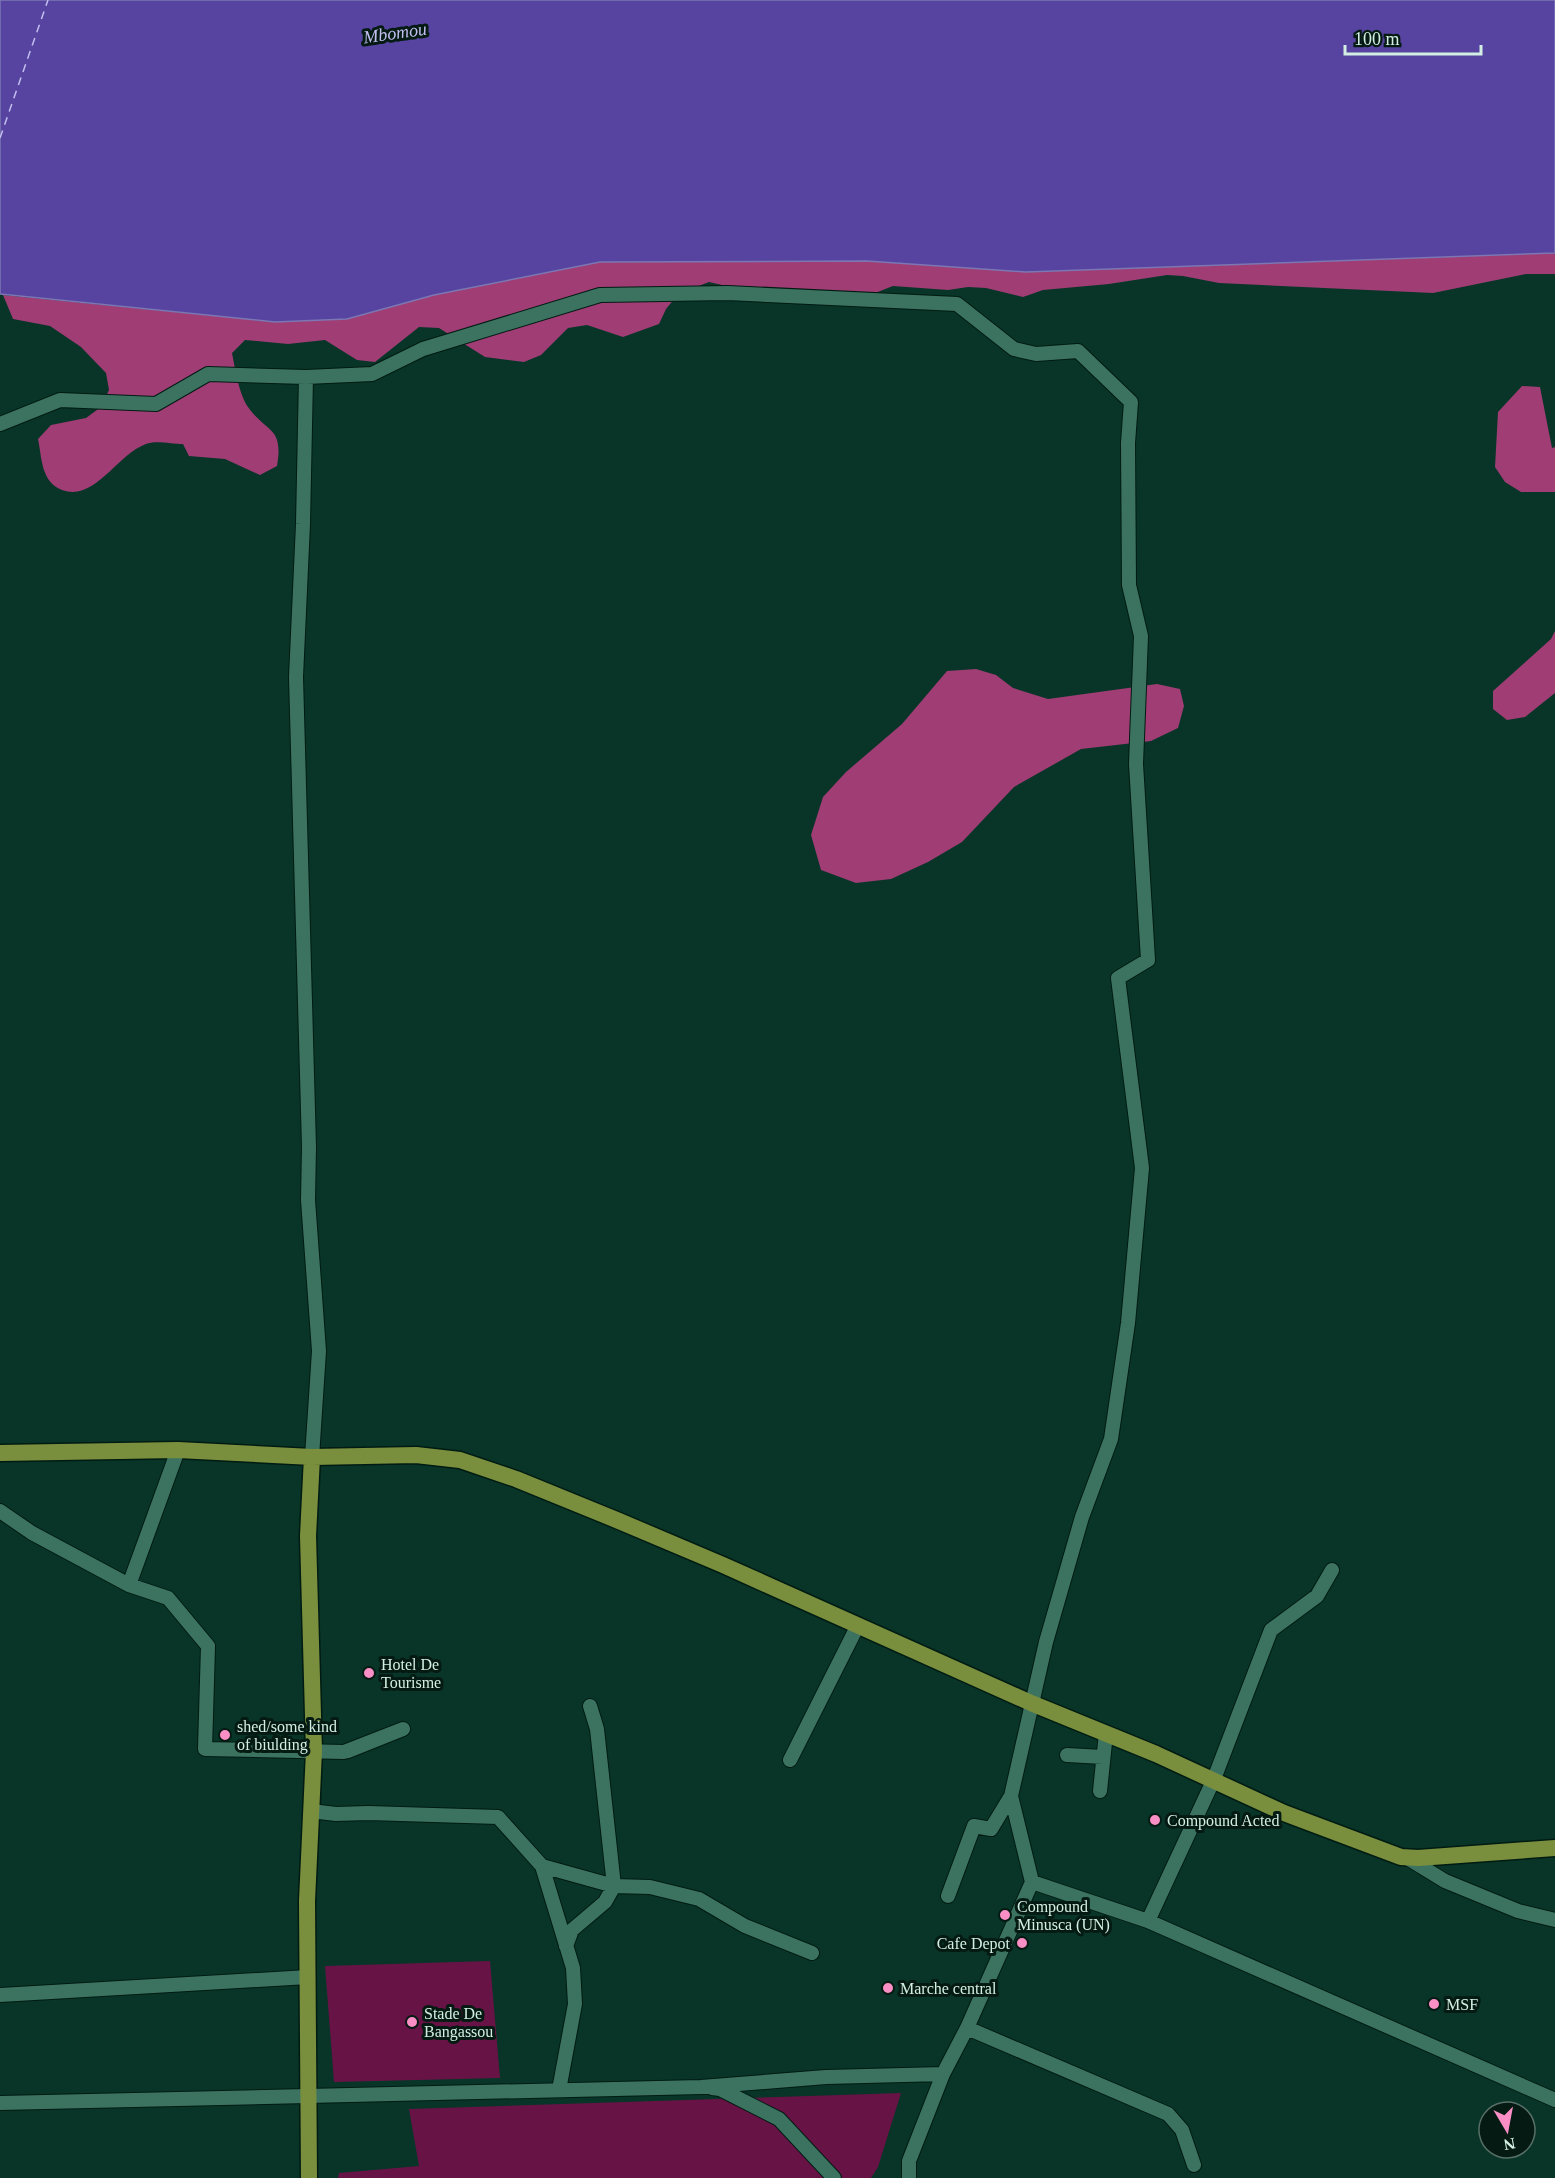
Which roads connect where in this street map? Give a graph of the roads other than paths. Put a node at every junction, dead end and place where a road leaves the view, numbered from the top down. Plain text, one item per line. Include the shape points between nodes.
1 (306, 377) junction
2 (0, 424) edge
3 (178, 1450) junction
4 (0, 1453) edge
5 (312, 1457) junction
6 (0, 1511) edge
7 (1332, 1570) dead end
8 (129, 1585) junction
9 (858, 1625) junction
10 (1031, 1703) junction
11 (590, 1706) dead end
12 (1106, 1733) junction
13 (314, 1751) junction
14 (348, 1751) dead end
15 (1067, 1755) dead end
16 (1103, 1757) junction
17 (790, 1760) dead end
18 (1214, 1779) junction
19 (1100, 1791) dead end
20 (1011, 1796) junction
21 (311, 1811) junction
22 (1555, 1848) edge
23 (1409, 1858) junction
24 (542, 1866) junction
25 (1032, 1882) junction
26 (614, 1886) junction
27 (948, 1896) dead end
28 (1555, 1920) edge
29 (1148, 1921) junction
30 (566, 1946) junction
31 (812, 1953) dead end
32 (308, 1977) junction
33 (0, 1995) edge
34 (967, 2028) junction
35 (943, 2074) junction
36 (700, 2087) junction
37 (559, 2090) junction
38 (309, 2096) junction
39 (1555, 2100) edge
40 (0, 2103) edge
41 (909, 2161) junction
42 (1194, 2165) dead end
43 (309, 2178) edge
44 (834, 2178) edge
45 (909, 2178) edge
46 (917, 2178) edge

1 - 2 street via 208,374 156,404 60,400
1 - 5 street via 296,677 308,1200 319,1351
1 - 10 street via 372,374 423,349 600,295 728,293 957,304 1014,348 1036,354 1078,351 1131,402 1129,585 1141,636 1136,764 1148,960 1118,978 1142,1168 1128,1323 1111,1439 1082,1517
3 - 4 main road
3 - 5 main road
3 - 8 street
5 - 9 main road via 416,1455 460,1460 619,1521
5 - 13 main road via 308,1536
6 - 8 street via 32,1533
7 - 18 street via 1317,1596 1271,1630
8 - 13 street via 168,1598 208,1646 206,1749
9 - 10 main road
9 - 17 street
10 - 12 main road
10 - 20 street
11 - 26 street via 597,1729
12 - 16 street
12 - 18 main road
13 - 14 street via 345,1752 403,1729
13 - 21 main road
15 - 16 street
16 - 19 street
18 - 23 main road via 1284,1813
18 - 29 street
20 - 25 street
20 - 27 street via 991,1829 974,1826
21 - 24 street via 498,1817
21 - 32 main road
22 - 23 main road
23 - 28 street via 1444,1881 1518,1911
24 - 26 street
24 - 30 street
25 - 29 street
25 - 34 street
26 - 30 street via 605,1902 572,1930
26 - 31 street via 650,1887 699,1899 746,1926
29 - 39 street
30 - 37 street via 573,1968 575,2004
32 - 33 street
32 - 38 main road
34 - 35 street
34 - 42 street via 1168,2114 1182,2130
35 - 36 street via 826,2077
35 - 41 street
36 - 37 street
36 - 44 street via 720,2089 779,2119
37 - 38 street
38 - 40 street
38 - 43 main road
41 - 45 street
41 - 46 street

